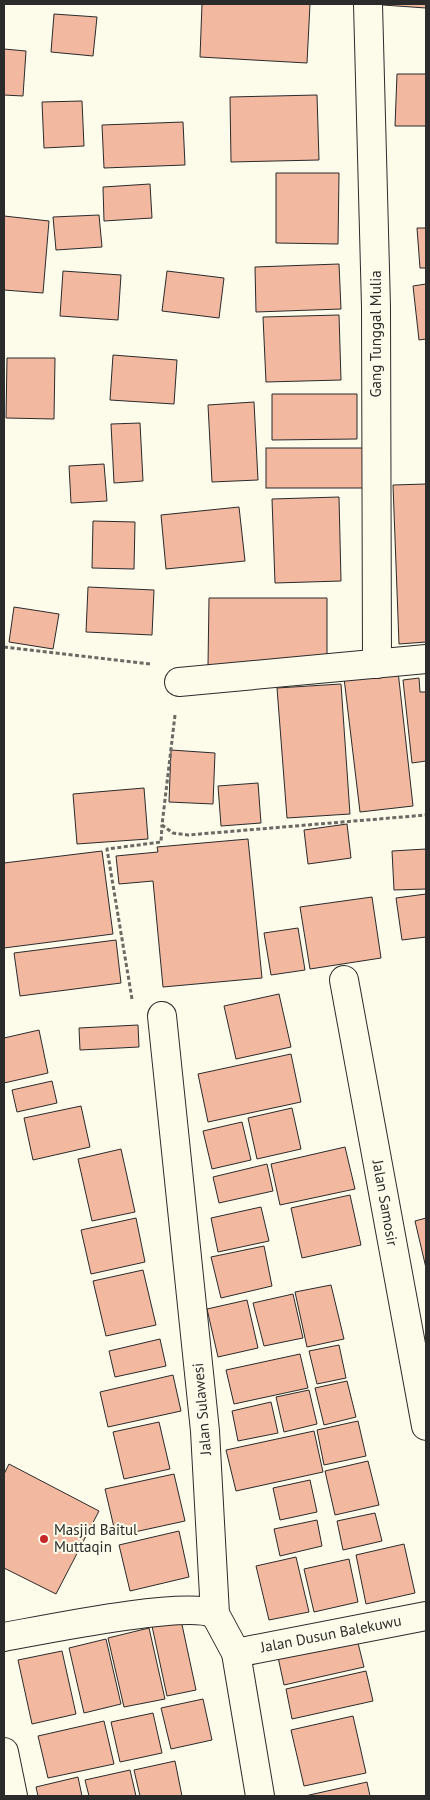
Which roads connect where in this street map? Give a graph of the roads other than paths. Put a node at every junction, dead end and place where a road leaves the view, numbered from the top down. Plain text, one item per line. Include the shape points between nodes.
1 (368, 4) edge
2 (426, 659) edge
3 (377, 664) junction
4 (179, 682) road end
5 (344, 980) dead end
6 (162, 1016) road end
7 (426, 1426) edge
8 (215, 1614) junction
9 (426, 1616) edge
10 (4, 1636) edge
11 (236, 1653) junction
12 (4, 1752) edge
13 (13, 1796) edge
14 (260, 1796) edge

1 - 3 street, Gang Tunggal Mulia via 376,307
2 - 3 street
3 - 4 street
5 - 7 street, Jalan Samosir
6 - 8 street, Jalan Sulawesi via 206,1431
8 - 10 street via 205,1611 156,1612
8 - 11 street, Jalan Sulawesi
9 - 11 street, Jalan Dusun Balekuwu
11 - 14 street, Jalan Sulawesi
12 - 13 street

